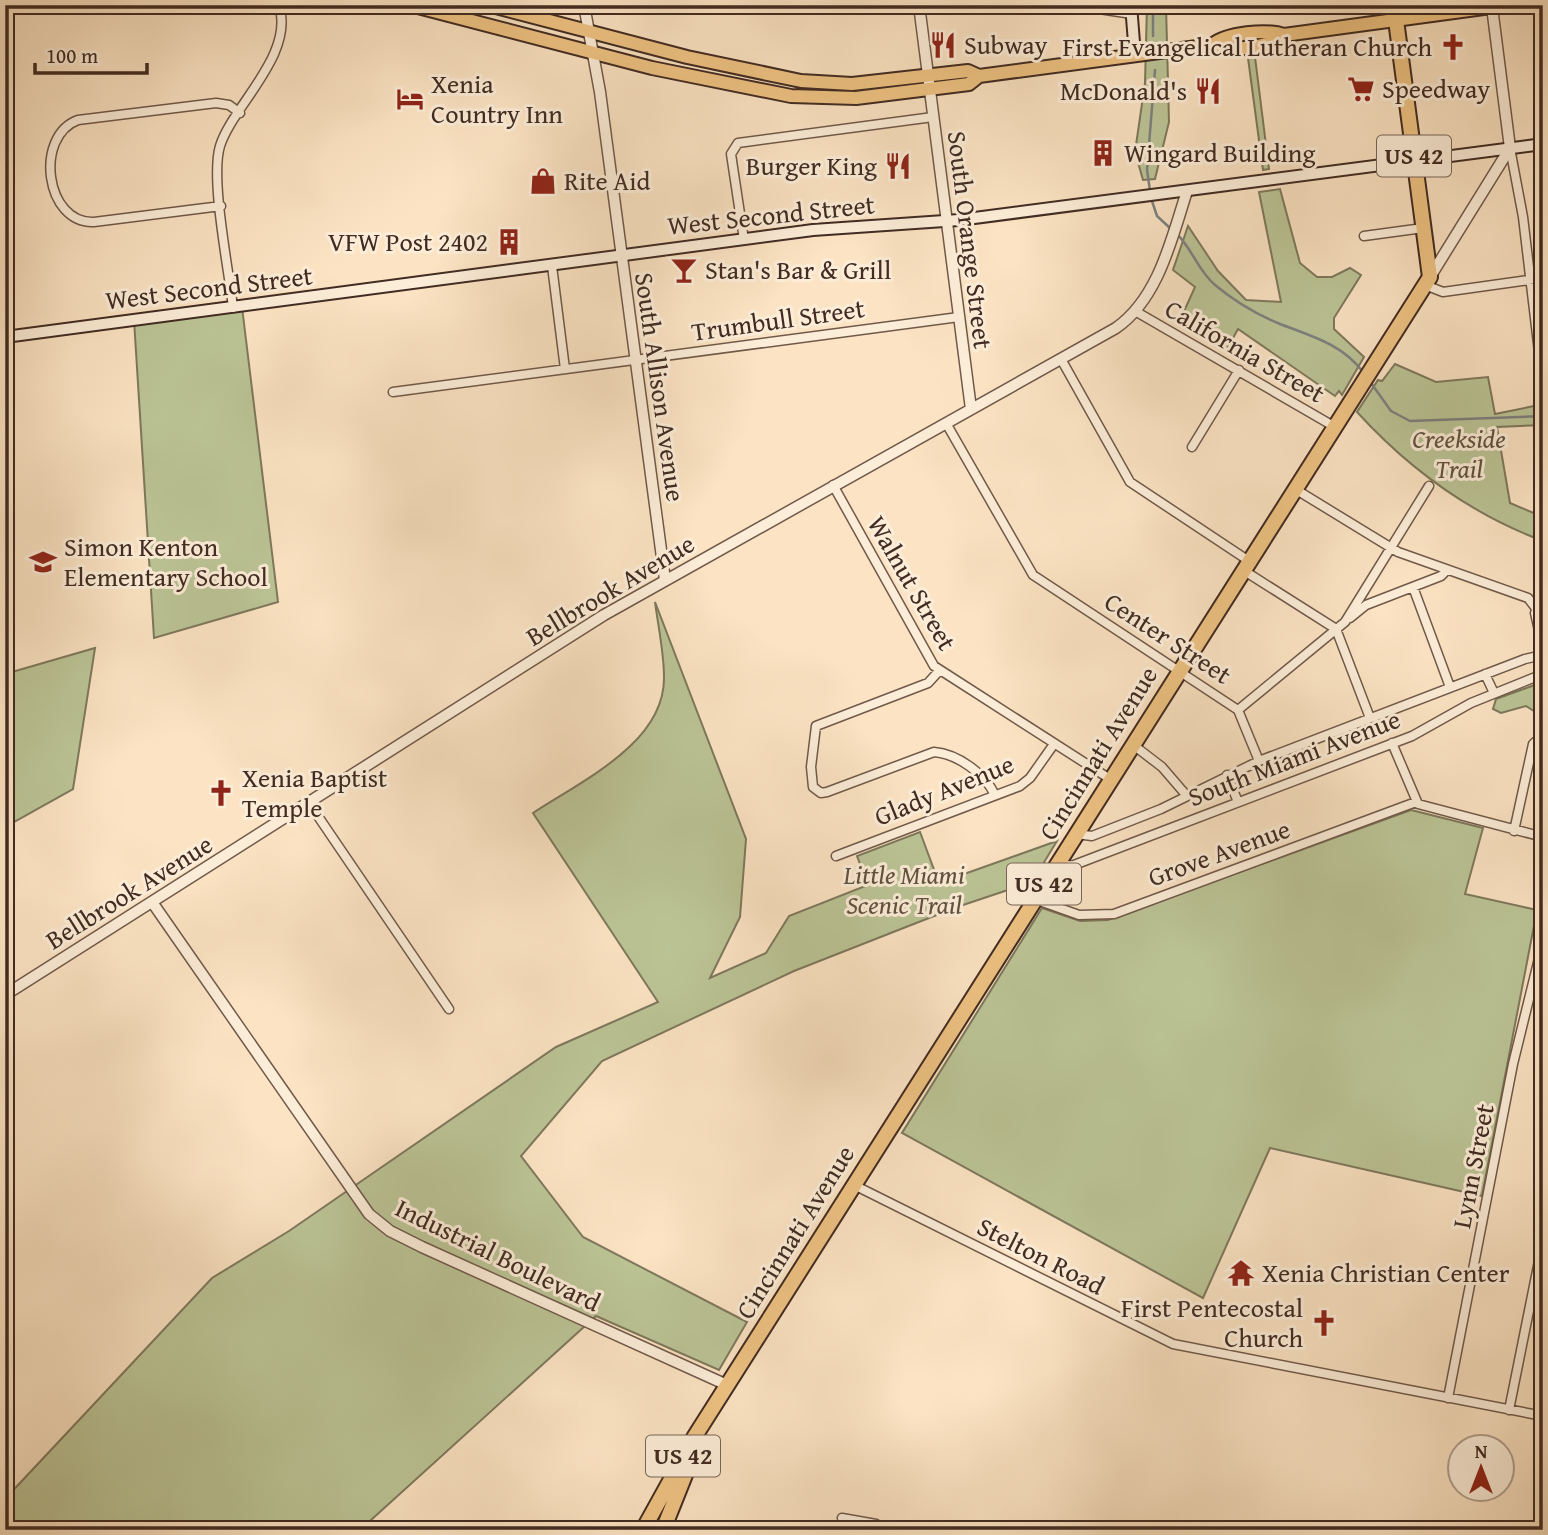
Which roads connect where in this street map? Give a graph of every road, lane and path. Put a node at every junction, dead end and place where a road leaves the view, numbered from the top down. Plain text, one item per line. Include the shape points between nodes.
1 (279, 5) edge
2 (410, 5) edge
3 (488, 5) edge
4 (584, 5) edge
5 (919, 5) edge
6 (1073, 5) edge
7 (1395, 5) edge
8 (1506, 5) edge
9 (1492, 7) junction
10 (1131, 9) edge
11 (1397, 20) junction
12 (590, 34) junction
13 (593, 51) junction
14 (1135, 55) junction
15 (929, 83) junction
16 (240, 113) junction
17 (933, 117) junction
18 (1543, 144) edge
19 (1510, 148) junction
20 (1415, 161) junction
21 (1186, 191) junction
22 (221, 206) junction
23 (946, 222) junction
24 (1423, 228) junction
25 (1364, 236) dead end
26 (744, 240) junction
27 (622, 256) junction
28 (552, 265) junction
29 (1543, 278) edge
30 (1530, 280) junction
31 (1427, 281) junction
32 (233, 308) junction
33 (1135, 311) junction
34 (959, 317) junction
35 (5, 337) edge
36 (1060, 359) junction
37 (634, 360) junction
38 (565, 369) junction
39 (1239, 370) junction
40 (1543, 386) edge
41 (393, 392) dead end
42 (971, 409) junction
43 (946, 423) junction
44 (1335, 427) junction
45 (1192, 447) dead end
46 (833, 485) junction
47 (1430, 486) dead end
48 (1295, 489) junction
49 (1391, 549) junction
50 (1246, 565) junction
51 (1447, 570) junction
52 (664, 580) junction
53 (1413, 587) junction
54 (1543, 590) edge
55 (1535, 607) junction
56 (1345, 622) junction
57 (1336, 629) junction
58 (1543, 648) edge
59 (1543, 655) edge
60 (939, 671) junction
61 (1179, 671) junction
62 (1485, 674) junction
63 (1543, 674) edge
64 (1450, 687) junction
65 (1494, 694) junction
66 (1238, 710) junction
67 (1370, 718) junction
68 (1543, 735) edge
69 (1392, 743) junction
70 (1054, 744) junction
71 (1132, 744) junction
72 (1259, 761) junction
73 (1227, 775) junction
74 (1110, 779) junction
75 (995, 795) junction
76 (1187, 796) junction
77 (1238, 802) junction
78 (1416, 802) junction
79 (309, 803) junction
80 (1514, 831) junction
81 (1076, 834) junction
82 (1543, 837) edge
83 (836, 856) dead end
84 (1055, 866) junction
85 (1034, 898) junction
86 (152, 902) junction
87 (1543, 942) edge
88 (1532, 992) junction
89 (5, 995) edge
90 (1543, 995) edge
91 (449, 1009) dead end
92 (854, 1185) junction
93 (1543, 1241) edge
94 (727, 1385) junction
95 (1448, 1398) junction
96 (1509, 1410) junction
97 (1543, 1416) edge
98 (842, 1518) dead end
99 (643, 1530) edge
100 (663, 1530) edge
101 (875, 1530) edge

1 - 16 street via 280,30 271,60
2 - 13 main road
3 - 12 main road
4 - 12 street, South Allison Avenue
5 - 15 street, South Orange Street
6 - 10 street
7 - 11 highway
8 - 9 main road
9 - 11 main road
9 - 19 street
10 - 14 main road
11 - 14 main road via 1284,35 1247,35 1220,39 1212,45
11 - 20 highway, US 42
12 - 13 street, South Allison Avenue
12 - 15 main road via 813,83
13 - 15 main road via 716,83 791,96 856,98
13 - 27 street, South Allison Avenue
14 - 15 main road via 979,76 968,71
15 - 17 street, South Orange Street
16 - 22 street via 218,154
16 - 22 street via 216,103 78,120 61,130 52,148 58,202 77,220 94,222
17 - 23 street, South Orange Street
17 - 26 street via 738,143 731,154
18 - 19 main road, West Second Street
19 - 20 main road, West Second Street
19 - 30 street
19 - 31 street, Cincinnati Avenue
20 - 21 main road, West Second Street
20 - 24 highway, US 42
21 - 23 main road, West Second Street
21 - 33 street, Bellbrook Avenue via 1158,273
22 - 32 street
23 - 26 main road, West Second Street via 837,227
23 - 34 street, South Orange Street
24 - 25 street
24 - 31 highway, US 42
26 - 27 main road, West Second Street
27 - 28 main road, West Second Street
27 - 37 street, South Allison Avenue
28 - 32 main road, West Second Street
28 - 38 street
29 - 30 street
30 - 31 street via 1443,292
30 - 40 street
31 - 44 highway, Cincinnati Avenue / US 42
32 - 35 main road, West Second Street
33 - 36 street, Bellbrook Avenue via 1116,328
33 - 39 street, California Street
34 - 37 street, Trumbull Street
34 - 42 street, South Orange Street
36 - 42 street, Bellbrook Avenue
36 - 50 street via 1130,482
37 - 38 street, Trumbull Street
37 - 52 street, South Allison Avenue
38 - 41 street, Trumbull Street
39 - 44 street, California Street
39 - 45 street
42 - 43 street, Bellbrook Avenue
43 - 46 street, Bellbrook Avenue
43 - 61 street, Center Street via 1033,575
44 - 48 highway, Cincinnati Avenue / US 42
46 - 52 street, Bellbrook Avenue
46 - 60 street, Walnut Street
47 - 49 street, Center Street
48 - 49 street
48 - 50 highway, Cincinnati Avenue / US 42
49 - 51 street
49 - 56 street, Center Street
50 - 57 street
50 - 61 highway, Cincinnati Avenue / US 42
51 - 53 street
51 - 55 street via 1528,598
52 - 79 street, Bellbrook Avenue
53 - 56 street via 1366,605
53 - 64 street
54 - 55 street
55 - 58 street
56 - 57 street, Center Street
57 - 66 street, Center Street
57 - 67 street
59 - 62 street
60 - 70 street, Walnut Street
60 - 75 street via 928,683 816,726 813,787 827,792 934,752 972,769
61 - 66 street, Center Street
61 - 71 highway, Cincinnati Avenue / US 42
62 - 64 street
62 - 65 street
63 - 65 street, South Miami Avenue
64 - 67 street
65 - 69 street, South Miami Avenue
66 - 72 street
67 - 72 street
68 - 80 street via 1533,744
69 - 77 street, South Miami Avenue
69 - 78 street
70 - 74 street, Walnut Street
70 - 75 street, Glady Avenue via 1027,782
71 - 74 highway, Cincinnati Avenue / US 42
71 - 76 street via 1154,759
72 - 73 street
73 - 76 street
73 - 77 street
74 - 81 highway, Cincinnati Avenue / US 42
75 - 83 street, Glady Avenue
76 - 81 street via 1092,836
77 - 84 street, South Miami Avenue via 1074,865
78 - 80 street
78 - 85 street, Grove Avenue via 1114,914 1079,915
79 - 86 street, Bellbrook Avenue
79 - 91 street
80 - 82 street
81 - 84 highway, Cincinnati Avenue / US 42
84 - 85 highway, Cincinnati Avenue / US 42
85 - 92 highway, Cincinnati Avenue / US 42
86 - 89 street, Bellbrook Avenue
86 - 94 street, Industrial Boulevard via 369,1214 422,1247
87 - 88 street, Lynn Street
88 - 90 street
88 - 95 street, Lynn Street via 1513,1064
92 - 94 highway, Cincinnati Avenue / US 42
92 - 95 street, Stelton Road via 1173,1344
93 - 96 street
94 - 99 highway, Cincinnati Avenue / US 42
94 - 100 highway, Cincinnati Avenue / US 42
95 - 96 street, Stelton Road
96 - 97 street, Stelton Road
98 - 101 street via 876,1524

